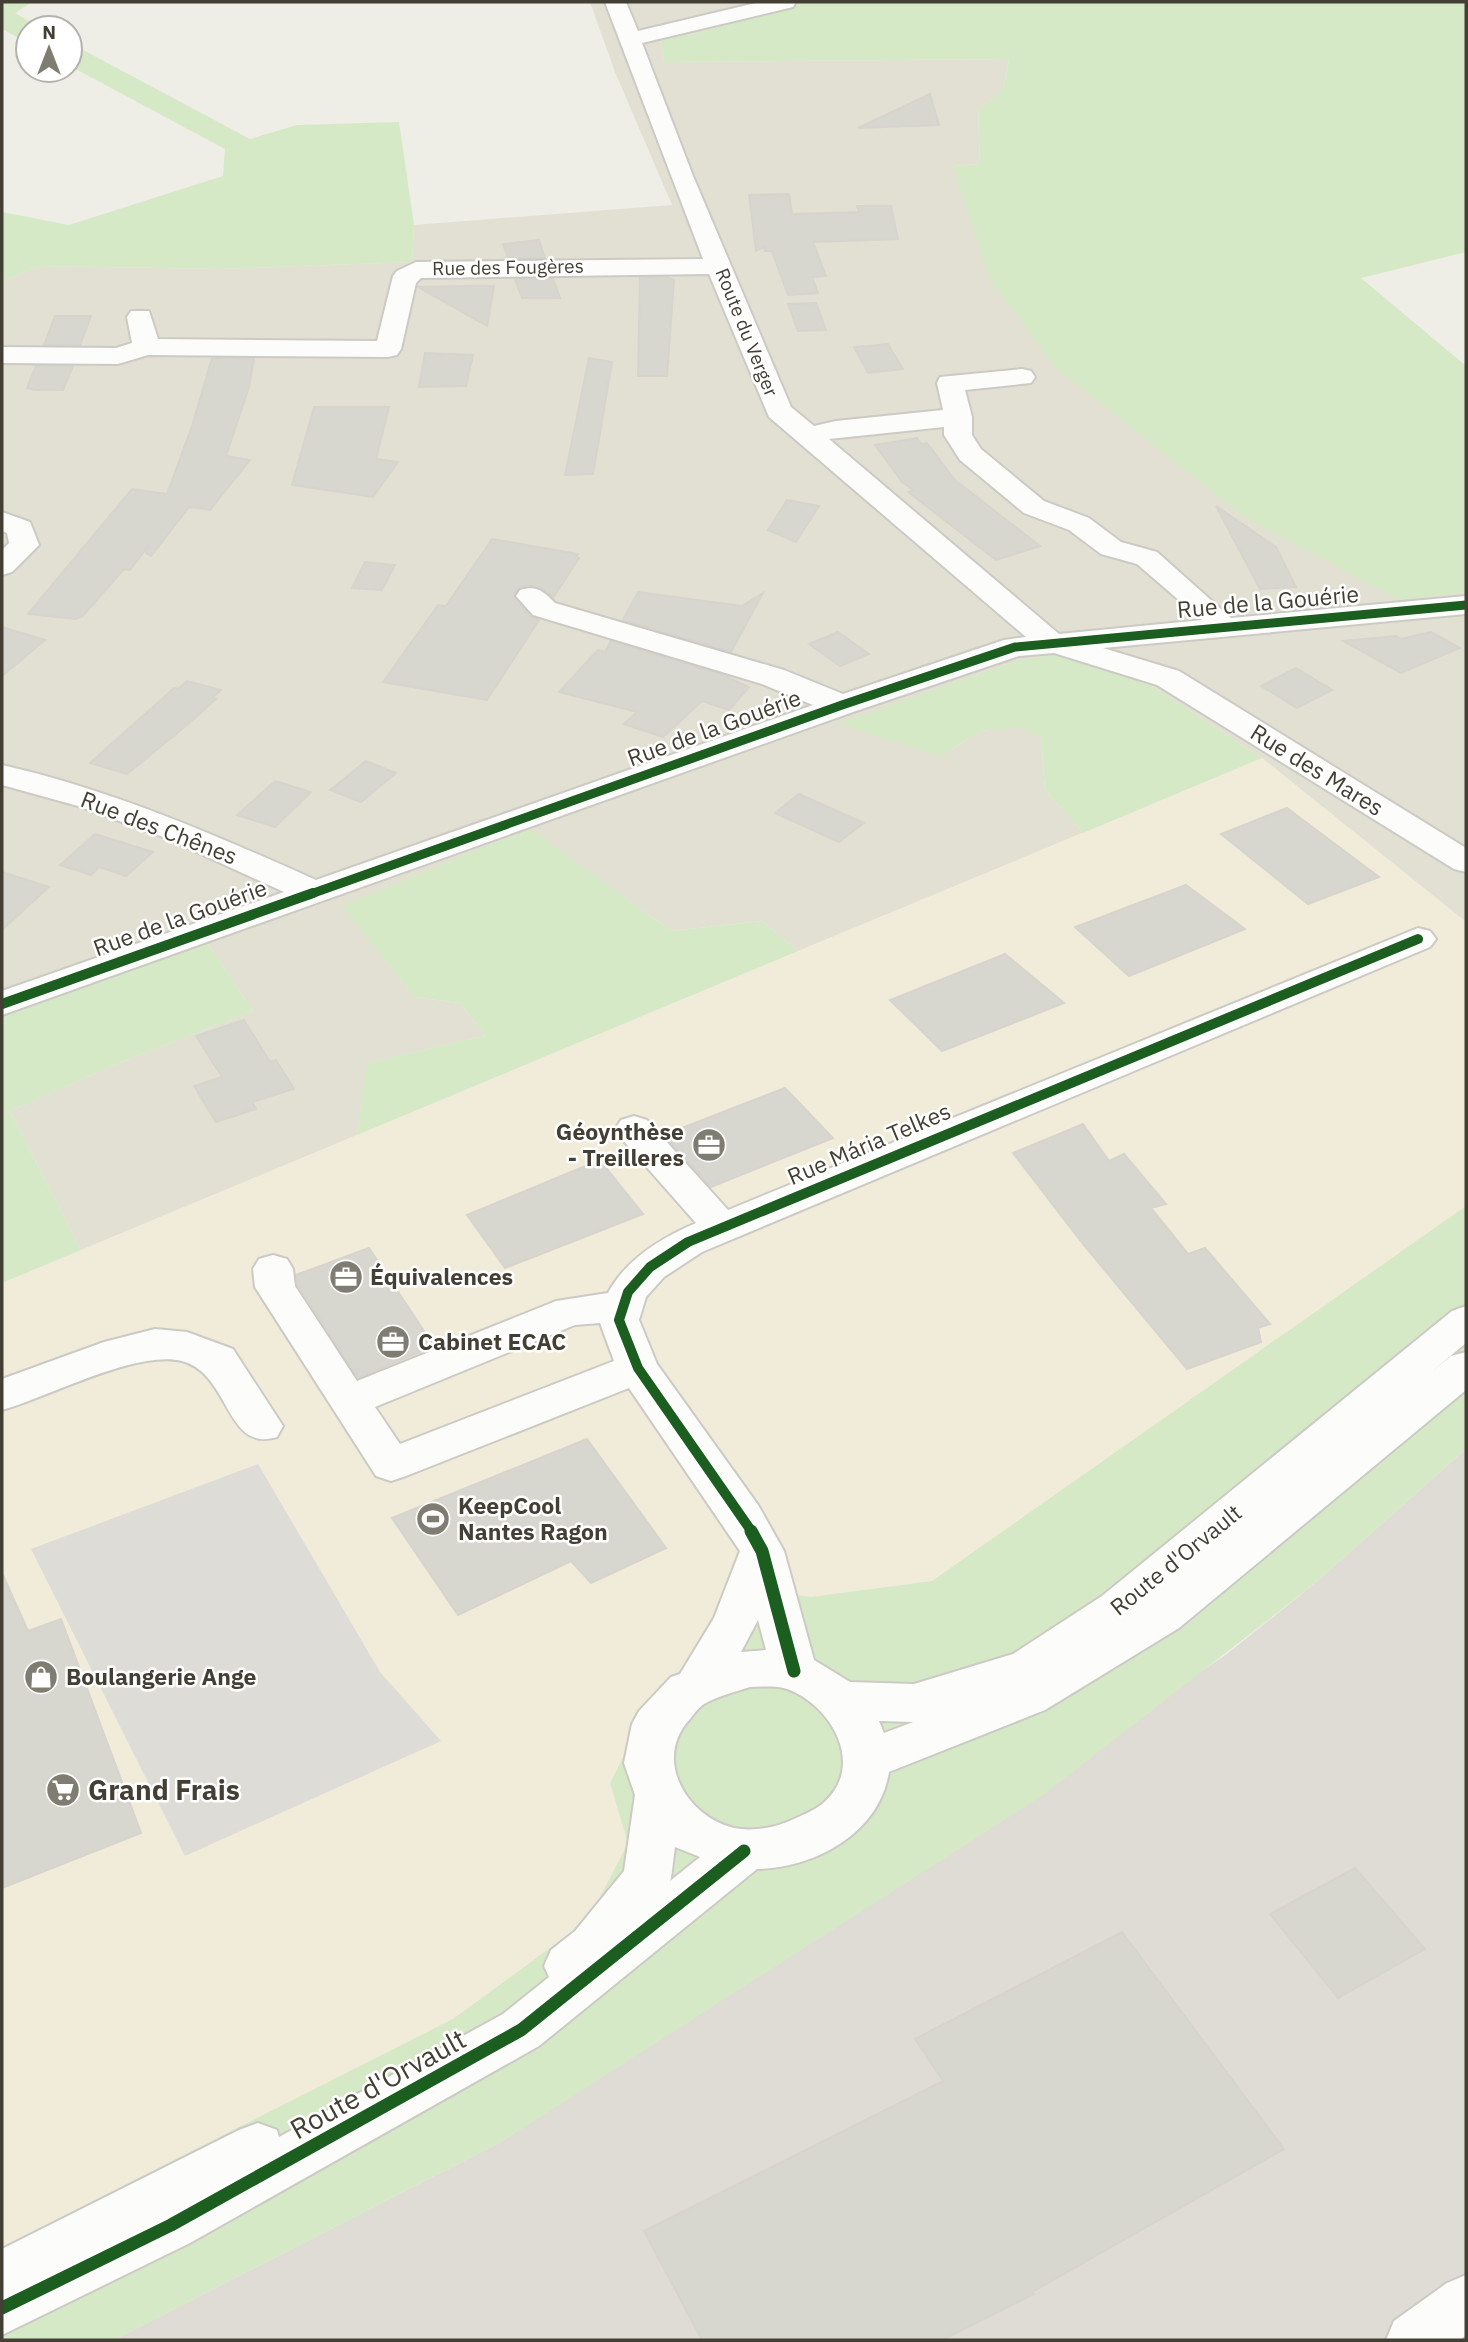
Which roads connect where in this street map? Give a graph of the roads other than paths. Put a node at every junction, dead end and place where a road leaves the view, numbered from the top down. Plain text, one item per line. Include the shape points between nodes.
1 (616, 2) edge
2 (785, 2) edge
3 (633, 39) junction
4 (720, 266) junction
5 (140, 317) dead end
6 (146, 346) junction
7 (2, 355) edge
8 (1022, 377) dead end
9 (958, 417) junction
10 (808, 436) junction
11 (2, 521) edge
12 (2, 566) edge
13 (531, 596) dead end
14 (1466, 605) edge
15 (1223, 628) junction
16 (1165, 633) junction
17 (1049, 642) junction
18 (1168, 678) junction
19 (842, 705) junction
20 (2, 775) edge
21 (1466, 862) edge
22 (313, 892) junction
23 (1418, 939) dead end
24 (2, 1004) edge
25 (634, 1129) dead end
26 (722, 1228) junction
27 (273, 1269) dead end
28 (624, 1306) junction
29 (1466, 1321) edge
30 (638, 1367) junction
31 (1466, 1367) edge
32 (2, 1395) edge
33 (348, 1401) junction
34 (262, 1426) dead end
35 (762, 1551) junction
36 (794, 1671) junction
37 (698, 1683) junction
38 (842, 1701) junction
39 (867, 1760) junction
40 (657, 1799) junction
41 (744, 1851) junction
42 (2, 2277) edge
43 (1466, 2302) edge
44 (2, 2308) edge
45 (1414, 2340) edge

1 - 3 street, Route du Verger
2 - 3 street
3 - 4 street, Route du Verger via 681,176
4 - 6 street, Rue des Fougères via 425,268 406,276 388,349
4 - 10 street, Route du Verger via 779,411
5 - 6 street
6 - 7 street, Rue des Fougères via 118,356
8 - 9 street via 950,383
9 - 10 street
9 - 15 street via 958,435 970,454 1034,507 1079,524 1111,548 1147,558
10 - 17 street, Route du Verger
11 - 12 street via 20,528 24,544
13 - 19 street via 544,609 774,677
14 - 15 street, Rue de la Gouérie
15 - 16 street, Rue de la Gouérie
16 - 17 street, Rue de la Gouérie
16 - 18 street via 1152,648 1154,660
17 - 18 street, Rue des Mares
17 - 19 street, Rue de la Gouérie via 1015,646
18 - 21 street, Rue des Mares
19 - 22 street, Rue de la Gouérie
20 - 22 street, Rue des Chênes via 90,799 178,831
22 - 24 street, Rue de la Gouérie
23 - 26 street, Rue Mária Telkes
25 - 26 street
26 - 28 street, Rue Mária Telkes via 688,1242 650,1267 628,1292
27 - 33 street via 275,1287
28 - 30 street via 619,1320
28 - 33 street via 570,1311
29 - 38 street, Route d'Orvault via 1118,1609 1027,1668 914,1703
30 - 33 street via 391,1465
30 - 35 street
31 - 39 street via 1163,1615 1029,1697
32 - 34 street via 143,1347 187,1347 218,1360
35 - 36 street
35 - 37 street via 734,1624
36 - 37 street via 748,1668 714,1674
36 - 38 street
37 - 40 street via 661,1712 649,1740 647,1770
38 - 39 street via 856,1719
39 - 41 street via 861,1790 843,1817 816,1838 781,1850
40 - 41 street via 688,1830 709,1842
40 - 42 street, Route d'Orvault via 646,1878 593,1947 524,2003 444,2054
41 - 44 street, Route d'Orvault via 521,2030 171,2224
43 - 45 street

